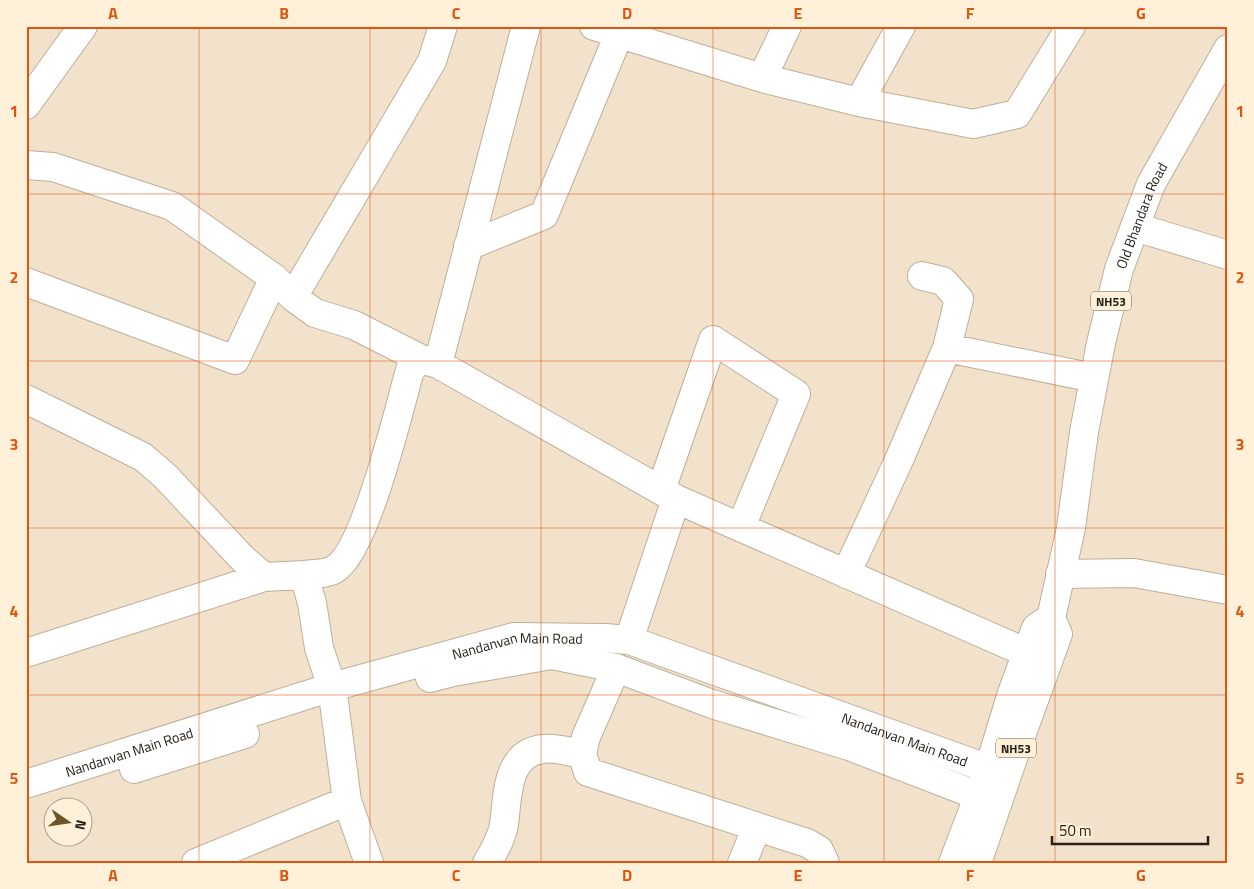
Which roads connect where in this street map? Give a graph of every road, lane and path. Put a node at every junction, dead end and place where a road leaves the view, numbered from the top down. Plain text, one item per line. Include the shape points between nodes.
1 (83, 26) edge
2 (443, 26) edge
3 (526, 26) edge
4 (594, 26) edge
5 (787, 26) edge
6 (901, 26) edge
7 (1071, 26) edge
8 (619, 30) edge
9 (1228, 49) edge
10 (762, 78) junction
11 (859, 102) junction
12 (26, 104) edge
13 (26, 165) edge
14 (1135, 227) junction
15 (468, 246) junction
16 (1228, 255) edge
17 (922, 276) dead end
18 (274, 278) junction
19 (26, 282) edge
20 (293, 297) junction
21 (947, 348) junction
22 (429, 362) junction
23 (1094, 378) junction
24 (26, 399) edge
25 (669, 495) junction
26 (741, 527) junction
27 (846, 574) junction
28 (1060, 574) junction
29 (304, 575) junction
30 (264, 577) junction
31 (1228, 590) edge
32 (629, 640) junction
33 (26, 653) edge
34 (1038, 658) junction
35 (616, 668) junction
36 (333, 696) junction
37 (582, 754) junction
38 (997, 772) junction
39 (26, 784) edge
40 (987, 799) junction
41 (347, 801) junction
42 (26, 802) edge
43 (758, 827) junction
44 (196, 863) edge
45 (369, 863) edge
46 (487, 863) edge
47 (742, 863) edge
48 (825, 863) edge
49 (952, 863) edge
50 (977, 863) edge

1 - 12 main road
2 - 20 main road via 432,60
3 - 15 main road
4 - 8 main road
5 - 10 main road
6 - 11 main road
7 - 11 main road via 1017,114 973,124
8 - 10 main road
8 - 15 main road via 544,215
9 - 14 main road, Old Bhandara Road / NH53 via 1151,184
10 - 11 main road
13 - 18 main road via 53,167 172,206
14 - 16 main road
14 - 23 main road, Old Bhandara Road / NH53 via 1119,269
15 - 22 main road
17 - 21 main road via 943,281 959,299
18 - 19 main road via 235,360
18 - 20 main road
20 - 22 main road via 315,313 354,325
21 - 23 main road
21 - 27 main road
22 - 25 main road
22 - 29 main road via 410,370 367,518 351,549 332,571
23 - 28 main road, Old Bhandara Road / NH53 via 1071,528
24 - 30 main road via 143,457
25 - 26 main road
25 - 26 main road via 713,340 796,394
25 - 32 main road
26 - 27 main road
27 - 34 main road
28 - 31 main road via 1134,573
28 - 34 main road, NH53 via 1051,618 1036,628
29 - 30 main road
29 - 36 main road
30 - 33 main road
32 - 36 main road, Nandanvan Main Road via 514,637
32 - 38 main road, Nandanvan Main Road
34 - 38 main road, NH53 via 1012,693
35 - 36 main road via 552,655
35 - 37 main road
35 - 40 main road via 712,704 849,746
36 - 39 main road, Nandanvan Main Road
36 - 41 main road
36 - 42 main road via 192,752
37 - 43 main road via 588,772
37 - 46 main road via 545,748 528,752 513,770 504,825 498,845
38 - 40 main road, NH53
40 - 49 main road, NH53
40 - 50 main road, NH53
41 - 44 main road
41 - 45 main road
43 - 47 main road
43 - 48 main road via 806,843 819,850

